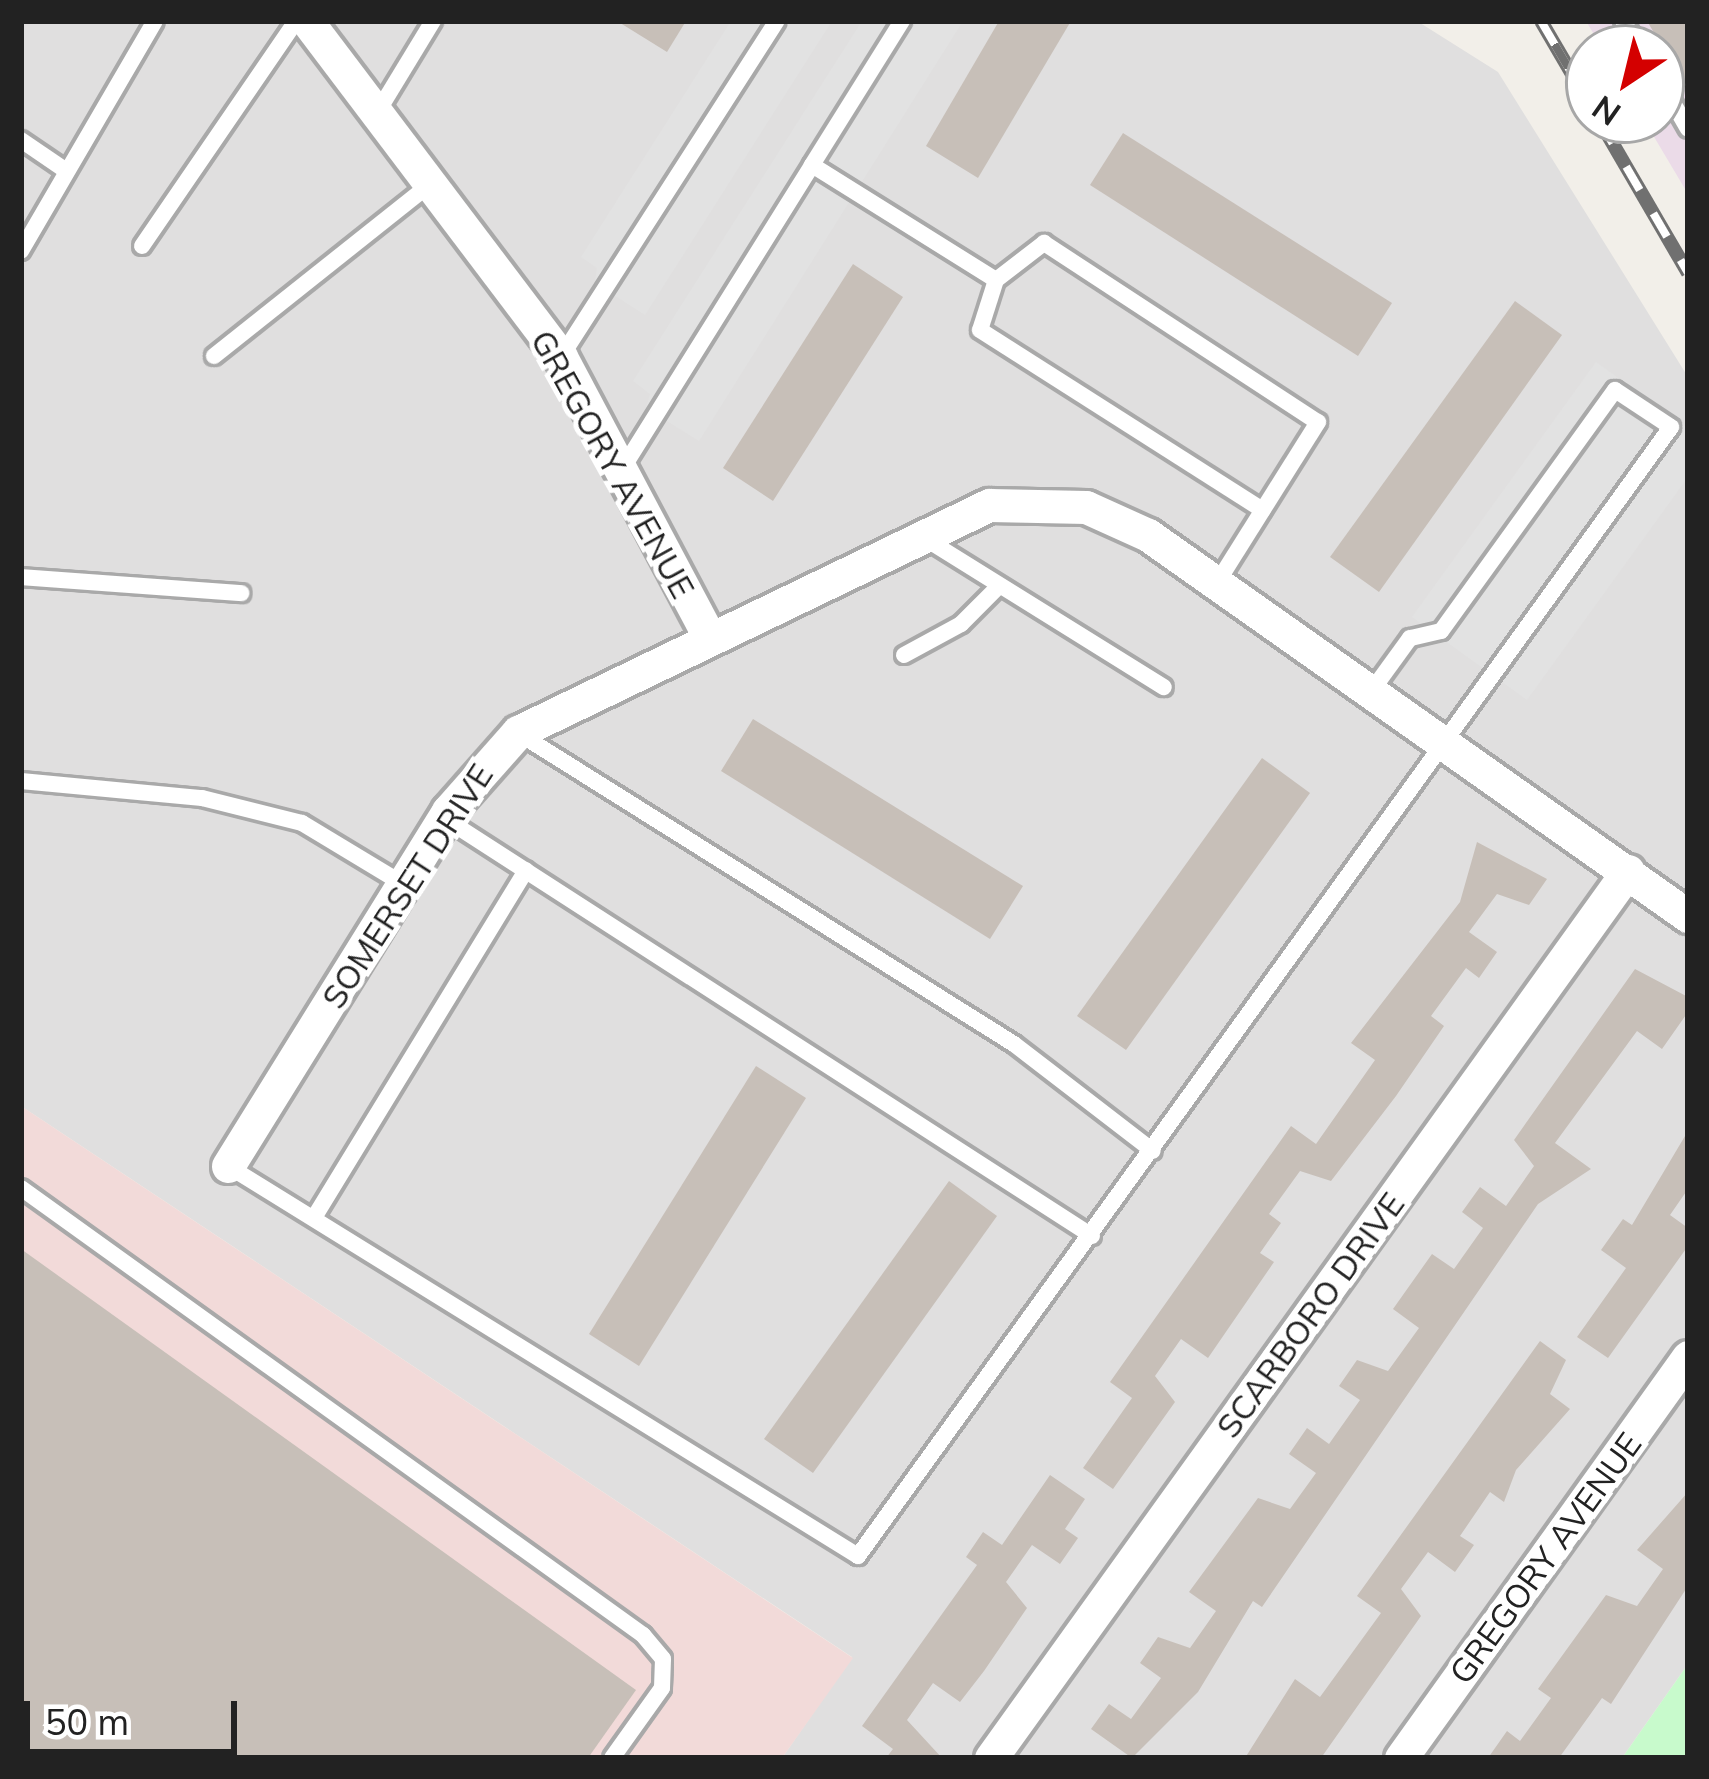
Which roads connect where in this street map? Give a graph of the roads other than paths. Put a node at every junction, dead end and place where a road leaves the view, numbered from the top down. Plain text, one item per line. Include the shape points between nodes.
1 (155, 21) edge
2 (296, 21) edge
3 (307, 21) edge
4 (433, 21) edge
5 (777, 21) edge
6 (902, 21) edge
7 (376, 114) junction
8 (21, 140) edge
9 (812, 165) junction
10 (65, 170) junction
11 (430, 184) junction
12 (142, 246) dead end
13 (21, 250) edge
14 (996, 280) junction
15 (214, 356) dead end
16 (561, 357) junction
17 (621, 471) junction
18 (1263, 510) junction
19 (916, 532) junction
20 (21, 578) edge
21 (1219, 580) junction
22 (997, 588) junction
23 (241, 593) dead end
24 (707, 634) junction
25 (904, 656) dead end
26 (1164, 687) dead end
27 (1373, 689) junction
28 (518, 732) junction
29 (1447, 740) junction
30 (21, 781) edge
31 (444, 818) junction
32 (526, 870) junction
33 (1628, 871) junction
34 (403, 884) junction
35 (1688, 916) edge
36 (1154, 1151) junction
37 (228, 1166) joint
38 (21, 1188) edge
39 (315, 1216) junction
40 (1092, 1236) junction
41 (1688, 1358) edge
42 (612, 1758) edge
43 (992, 1758) edge
44 (1401, 1758) edge

1 - 10 lane
2 - 12 lane
3 - 7 street, GREGORY AVENUE
4 - 7 lane
5 - 16 lane
6 - 9 lane
7 - 11 street, GREGORY AVENUE
8 - 10 lane
9 - 14 lane
9 - 17 lane
10 - 13 lane
11 - 15 lane
11 - 16 street, GREGORY AVENUE
14 - 18 lane via 980,330
14 - 18 lane via 1044,243 1318,422
16 - 17 street, GREGORY AVENUE
17 - 24 street, GREGORY AVENUE
18 - 21 lane
19 - 21 street, GREGORY AVENUE via 1018,500 1086,507
19 - 22 lane
19 - 24 street, GREGORY AVENUE
20 - 23 lane
21 - 27 street, GREGORY AVENUE
22 - 25 lane via 962,624
22 - 26 lane
24 - 28 street, SOMERSET DRIVE
27 - 29 street, GREGORY AVENUE
27 - 29 lane via 1410,638 1441,631 1615,389 1671,427
28 - 31 street, SOMERSET DRIVE
28 - 36 lane via 1014,1044
29 - 33 street, GREGORY AVENUE
29 - 36 lane
30 - 34 lane via 202,798 302,823
31 - 32 lane
31 - 34 street, SOMERSET DRIVE
32 - 39 lane
32 - 40 lane
33 - 35 street, GREGORY AVENUE
33 - 43 street, SCARBORO DRIVE
34 - 37 street, SOMERSET DRIVE
36 - 40 lane
37 - 39 lane
38 - 42 lane via 643,1635 663,1659 662,1688
39 - 40 lane via 858,1556
41 - 44 street, GREGORY AVENUE

